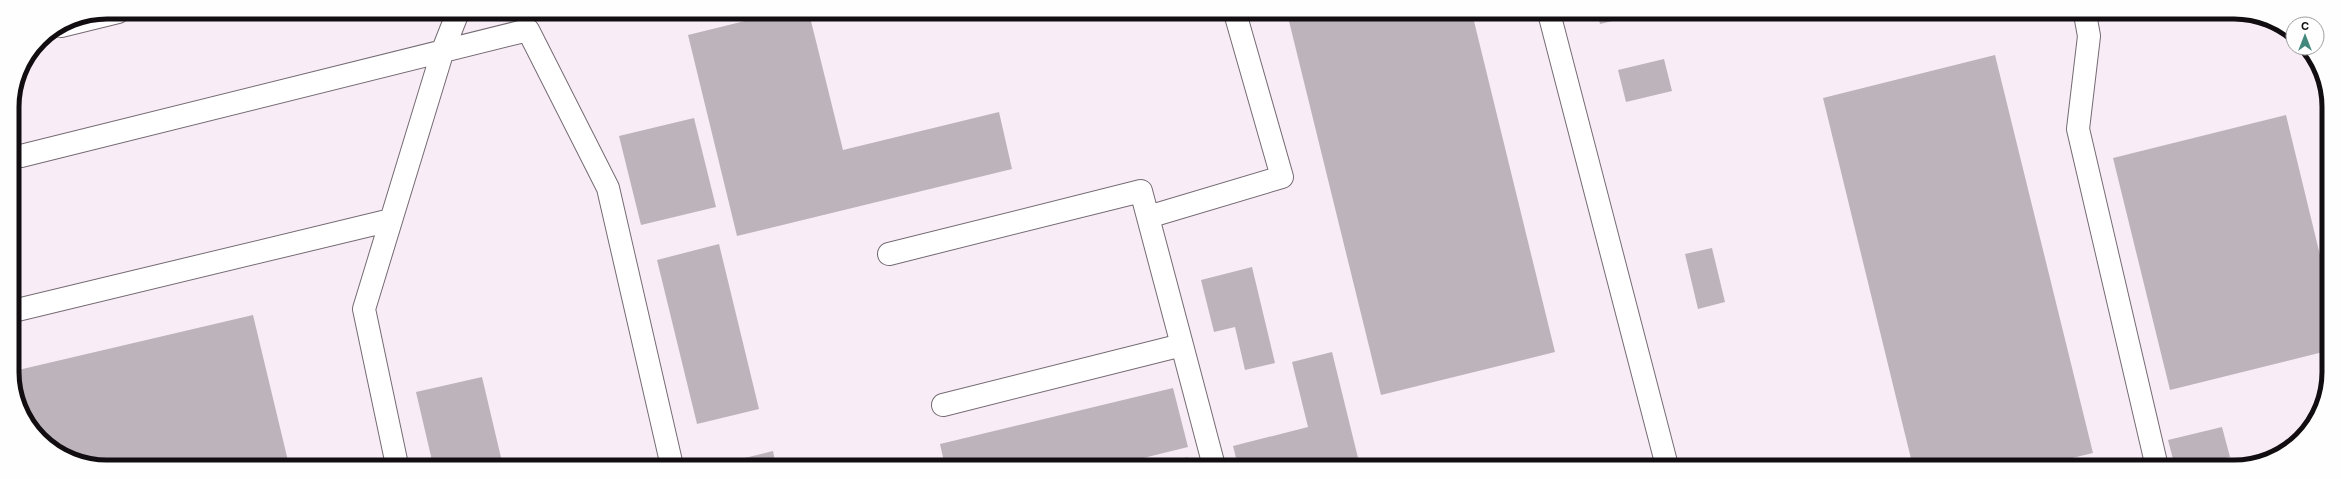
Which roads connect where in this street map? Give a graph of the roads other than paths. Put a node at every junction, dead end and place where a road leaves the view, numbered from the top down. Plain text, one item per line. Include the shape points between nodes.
1 (455, 19) edge
2 (1237, 19) edge
3 (1551, 19) edge
4 (2086, 19) edge
5 (443, 50) junction
6 (21, 156) dead end
7 (1148, 217) junction
8 (391, 220) junction
9 (889, 254) dead end
10 (19, 310) edge
11 (1182, 345) junction
12 (943, 405) dead end
13 (396, 460) edge
14 (671, 460) edge
15 (1212, 460) edge
16 (1665, 460) edge
17 (2155, 460) edge

1 - 5 lane
2 - 7 lane via 1282,177
3 - 16 lane
4 - 17 lane via 2090,36 2078,129
5 - 6 lane
5 - 8 lane
5 - 14 lane via 528,30 608,188
7 - 9 lane via 1141,191
7 - 11 lane
8 - 10 lane
8 - 13 lane via 364,309
11 - 12 lane
11 - 15 lane

